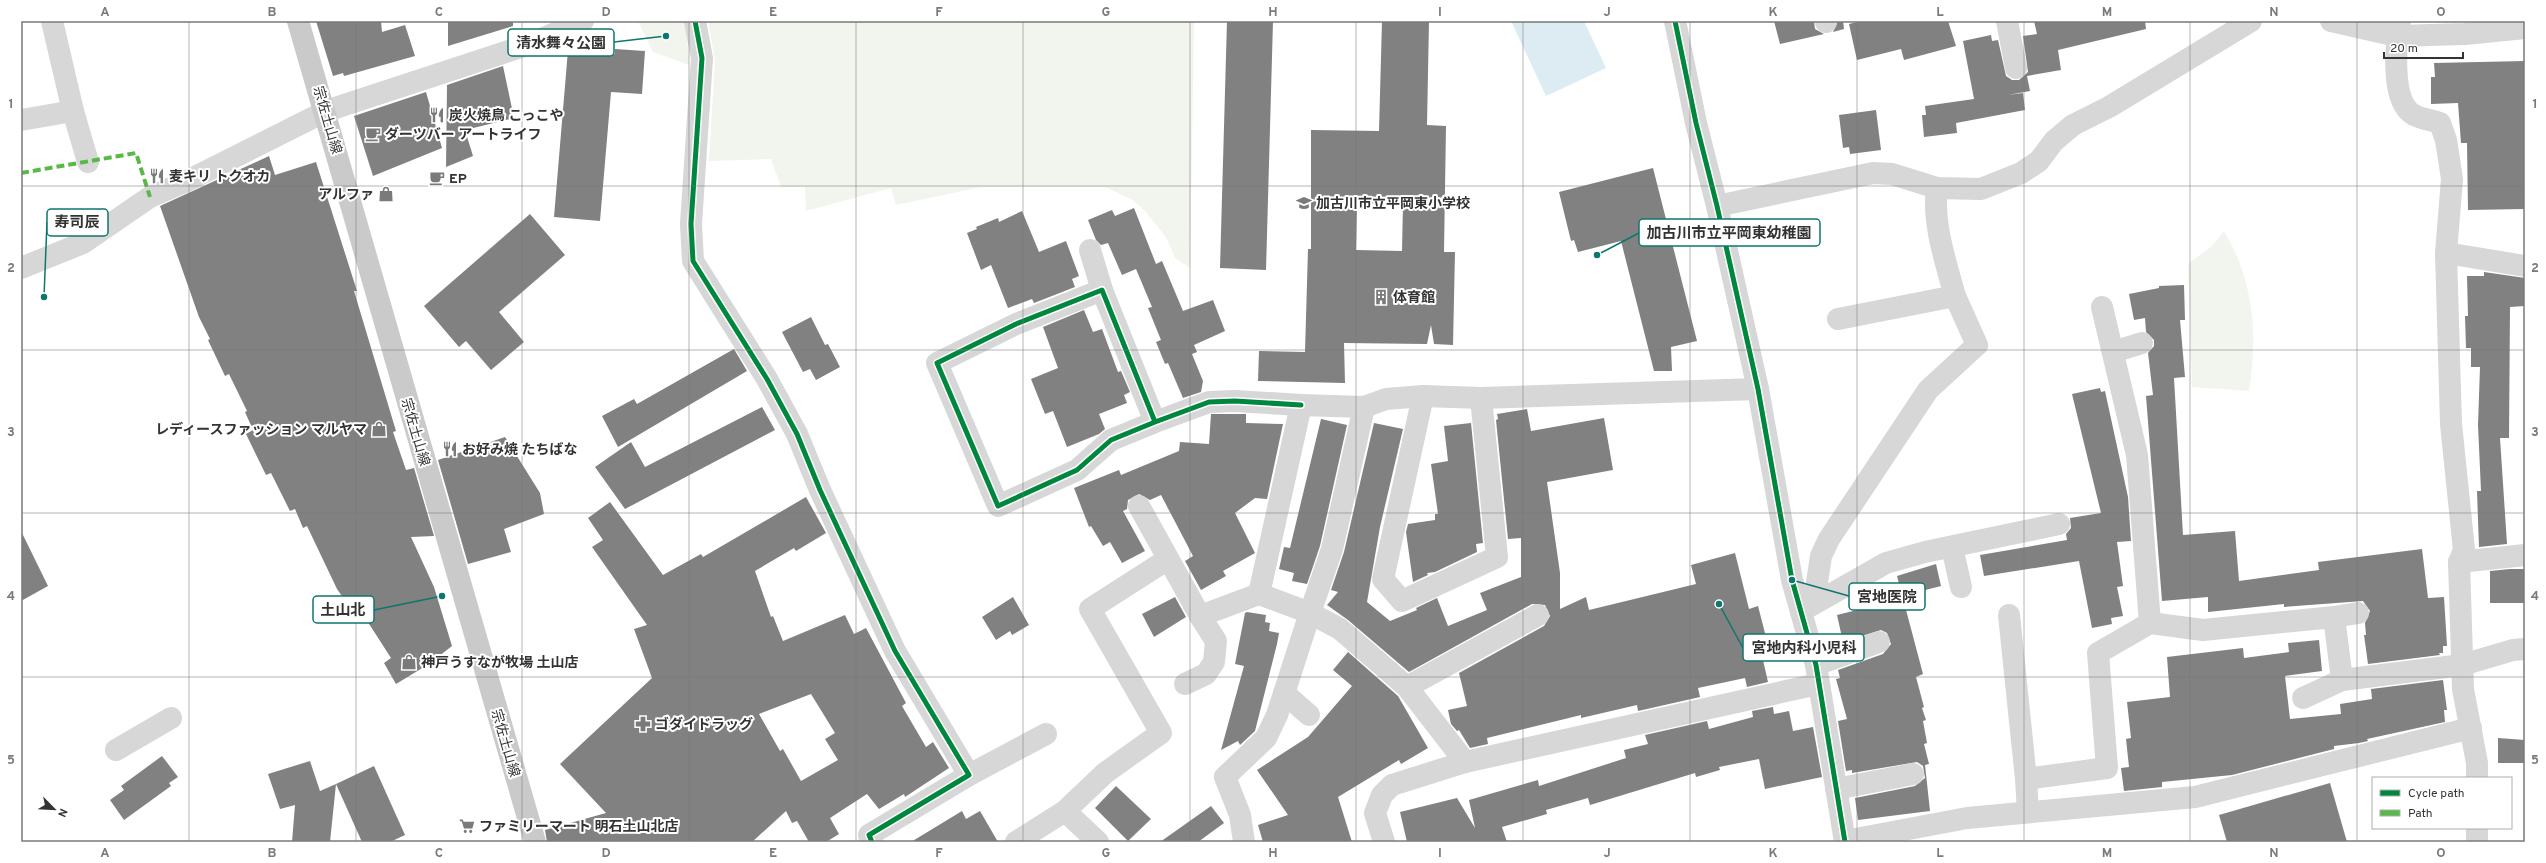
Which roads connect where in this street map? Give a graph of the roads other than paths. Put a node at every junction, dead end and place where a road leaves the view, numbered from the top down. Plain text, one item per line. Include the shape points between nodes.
1 (52, 21) edge
2 (298, 21) edge
3 (583, 21) edge
4 (695, 21) edge
5 (1675, 21) edge
6 (2007, 21) edge
7 (2251, 21) edge
8 (2331, 21) edge
9 (2525, 28) edge
10 (2398, 29) edge
11 (2016, 68) dead end
12 (73, 111) junction
13 (326, 111) junction
14 (21, 120) edge
15 (88, 162) dead end
16 (1937, 188) junction
17 (1717, 206) junction
18 (1090, 250) dead end
19 (2446, 253) junction
20 (2525, 266) edge
21 (21, 268) edge
22 (1102, 290) junction
23 (1955, 296) junction
24 (2102, 308) dead end
25 (1838, 319) dead end
26 (2142, 343) dead end
27 (2113, 352) junction
28 (1758, 388) junction
29 (1423, 396) junction
30 (1481, 398) junction
31 (1301, 405) junction
32 (1364, 407) junction
33 (1155, 422) junction
34 (1139, 506) dead end
35 (2059, 524) dead end
36 (1952, 546) junction
37 (2525, 555) edge
38 (1168, 559) junction
39 (2459, 562) junction
40 (1961, 587) dead end
41 (1259, 594) junction
42 (1801, 612) junction
43 (1310, 613) junction
44 (2358, 613) dead end
45 (1538, 615) dead end
46 (2009, 615) dead end
47 (1200, 616) junction
48 (2334, 617) junction
49 (2150, 623) junction
50 (1880, 642) dead end
51 (2525, 649) edge
52 (2462, 665) junction
53 (1817, 674) junction
54 (2342, 680) junction
55 (1185, 684) dead end
56 (1407, 687) junction
57 (1284, 693) junction
58 (2303, 698) dead end
59 (1309, 715) dead end
60 (171, 718) dead end
61 (2471, 728) junction
62 (1046, 734) dead end
63 (116, 750) dead end
64 (1465, 762) junction
65 (1913, 774) dead end
66 (969, 776) junction
67 (2477, 777) edge
68 (2026, 779) junction
69 (1836, 789) junction
70 (1065, 811) junction
71 (2028, 811) junction
72 (2477, 829) edge
73 (535, 842) edge
74 (872, 842) edge
75 (1016, 842) edge
76 (1098, 842) edge
77 (1244, 842) edge
78 (1384, 842) edge
79 (1845, 842) edge
80 (2477, 842) edge

1 - 12 street
2 - 13 main road, 宗佐土山線
3 - 13 street via 527,45
4 - 66 street via 702,58 691,224 693,261 767,379 797,434 817,484 895,651
5 - 17 street via 1696,123
6 - 11 street
7 - 16 street via 2110,107 2073,125 2054,141 2039,161 2021,173 1981,189
8 - 10 street
9 - 10 street via 2465,34
10 - 19 street via 2396,64 2401,98 2414,116 2440,123 2446,140 2452,179
12 - 14 street
12 - 15 street
13 - 21 street via 150,197 83,243
13 - 73 main road, 宗佐土山線
16 - 17 street via 1892,174 1873,173
16 - 23 street via 1935,199 1940,243
17 - 28 street
18 - 22 street
19 - 20 street
19 - 39 street via 2451,424 2464,550
22 - 33 street
22 - 33 street via 1016,324 937,362 998,506 1077,470 1111,440
23 - 25 street
23 - 42 street via 1977,344 1928,390 1833,533 1821,556 1816,590
24 - 27 street
26 - 27 street
27 - 49 street via 2137,455
28 - 30 street
28 - 42 street via 1792,580
29 - 30 street
29 - 30 street via 1383,579 1402,601 1497,557
29 - 32 street via 1386,399
31 - 32 street
31 - 33 street via 1209,402
31 - 41 street
32 - 43 street via 1332,549
34 - 38 street
35 - 36 street
36 - 40 street
36 - 42 street via 1886,563
37 - 39 street
38 - 47 street
38 - 70 street via 1090,609 1161,733 1104,773
39 - 52 street
41 - 43 street
41 - 47 street
42 - 53 street
43 - 56 street via 1340,629
43 - 57 street
44 - 48 street
45 - 56 street
46 - 68 street
47 - 55 street via 1216,641 1214,662 1206,674
48 - 49 street via 2203,630
48 - 54 street
49 - 68 street via 2098,653 2107,768
50 - 53 street
51 - 52 street
52 - 54 street
52 - 61 street via 2463,689
53 - 64 street
53 - 69 street
54 - 58 street
56 - 64 street
57 - 59 street
57 - 77 street via 1266,738 1225,778 1240,815
60 - 63 street
61 - 67 street
61 - 71 street via 2195,797
62 - 66 street
64 - 78 street via 1392,785 1382,795 1375,813
65 - 69 street
66 - 74 street via 869,835
68 - 71 street
69 - 79 street
70 - 75 street
70 - 76 street
71 - 79 street via 1967,818
72 - 80 street

